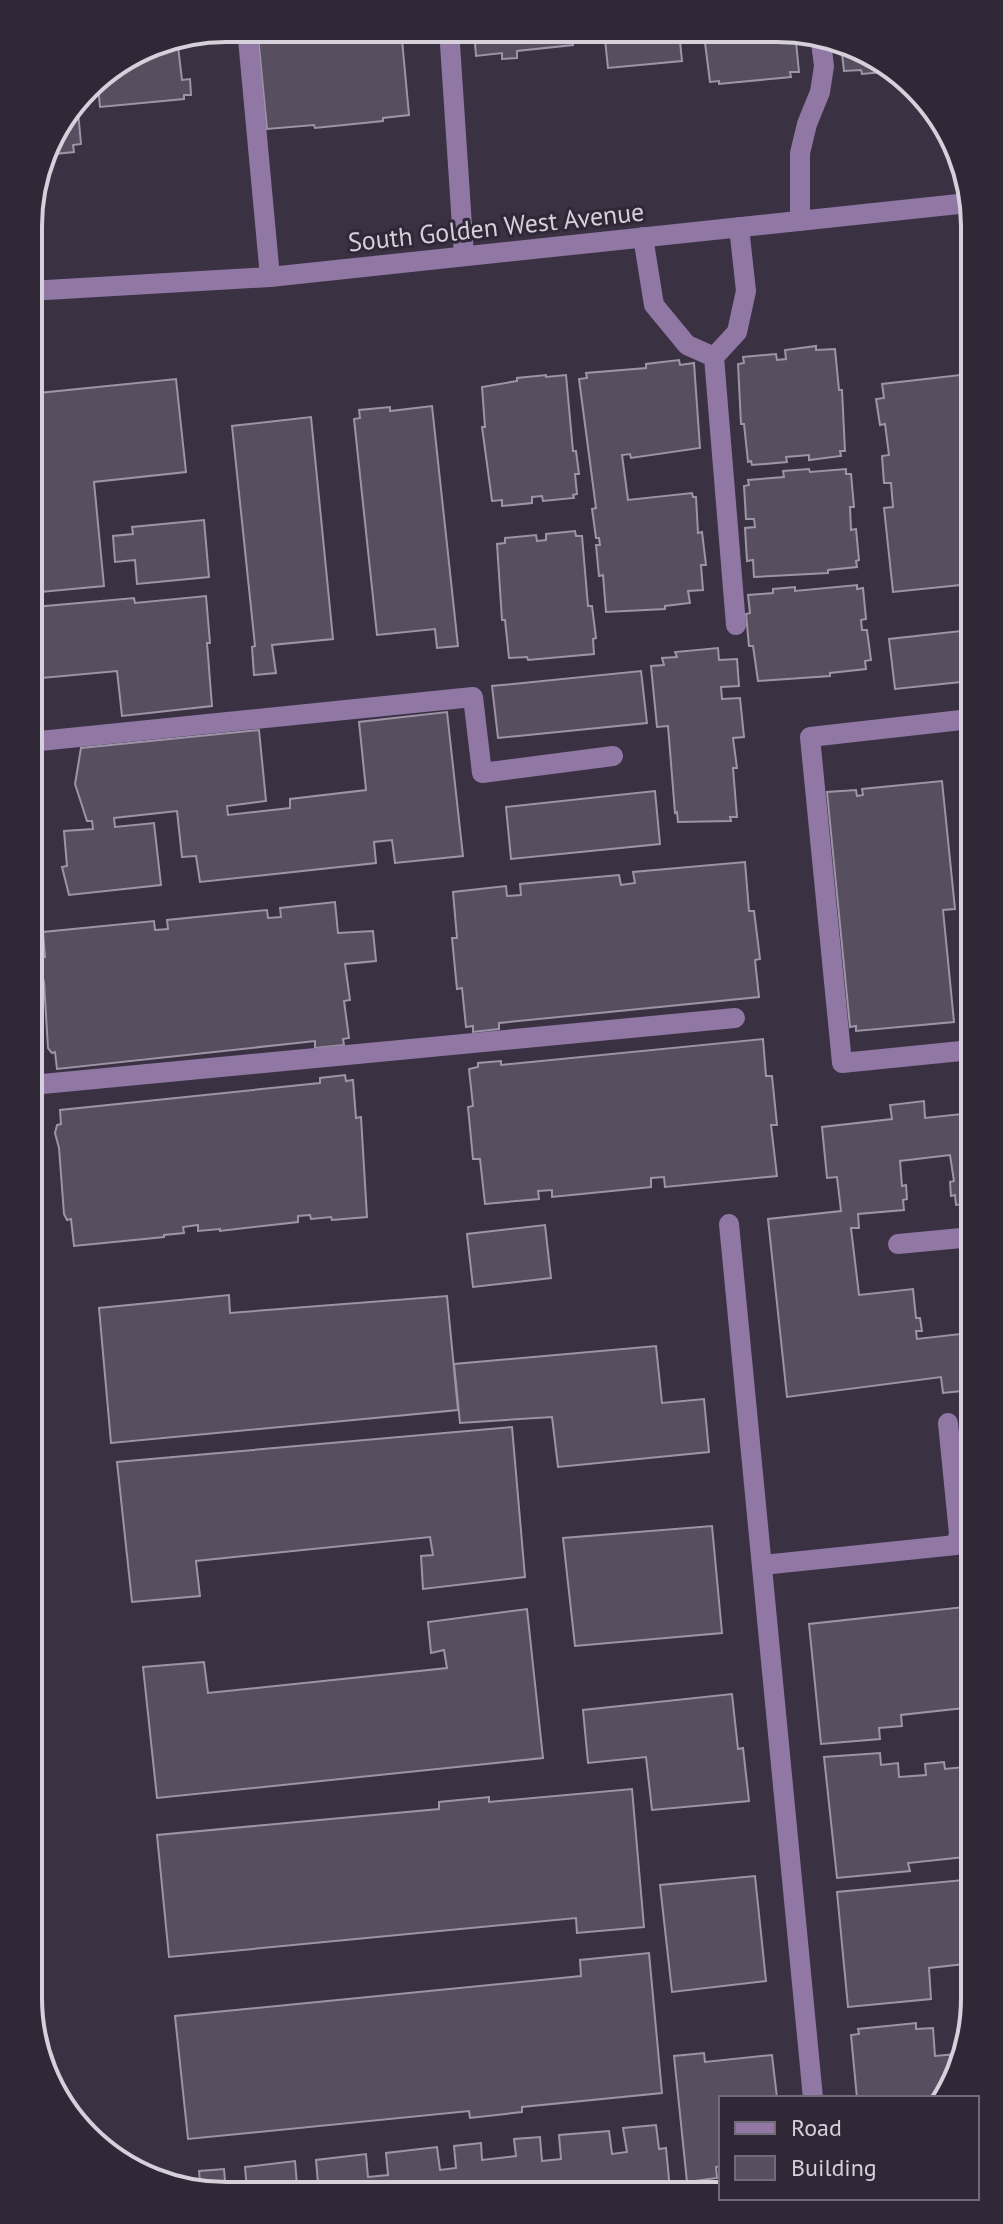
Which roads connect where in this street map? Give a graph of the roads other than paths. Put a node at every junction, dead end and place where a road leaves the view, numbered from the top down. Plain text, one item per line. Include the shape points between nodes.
1 (248, 42) edge
2 (450, 42) edge
3 (822, 48) edge
4 (959, 204) edge
5 (800, 221) junction
6 (739, 227) junction
7 (643, 237) junction
8 (464, 256) junction
9 (270, 277) junction
10 (42, 290) edge
11 (714, 357) junction
12 (736, 625) dead end
13 (961, 720) edge
14 (42, 741) edge
15 (613, 756) dead end
16 (735, 1018) dead end
17 (961, 1051) edge
18 (42, 1084) edge
19 (729, 1224) dead end
20 (961, 1238) edge
21 (898, 1244) dead end
22 (948, 1423) dead end
23 (762, 1565) junction
24 (813, 2096) edge

1 - 9 street
2 - 8 street
3 - 5 street via 820,92 800,153
4 - 5 street, South Golden West Avenue
5 - 6 street, South Golden West Avenue
6 - 7 street, South Golden West Avenue
6 - 11 street via 746,291 737,332
7 - 8 street, South Golden West Avenue
7 - 11 street via 654,305 687,345
8 - 9 street, South Golden West Avenue
9 - 10 street, South Golden West Avenue
11 - 12 street
13 - 17 street via 810,737 842,1063
14 - 15 street via 473,697 482,773
16 - 18 street
19 - 23 street
20 - 21 street
22 - 23 street via 956,1545
23 - 24 street

